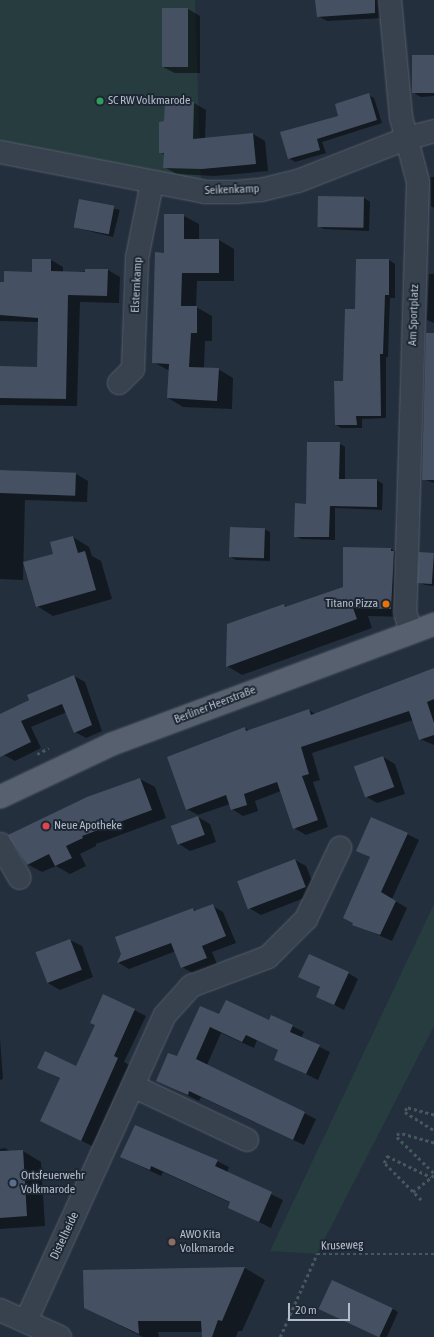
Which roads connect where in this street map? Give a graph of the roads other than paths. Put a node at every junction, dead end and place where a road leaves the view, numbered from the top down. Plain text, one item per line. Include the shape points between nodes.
1 (390, 0) edge
2 (434, 131) edge
3 (408, 138) junction
4 (0, 152) edge
5 (152, 183) junction
6 (119, 383) dead end
7 (434, 624) edge
8 (411, 632) junction
9 (0, 797) edge
10 (0, 844) edge
11 (340, 848) dead end
12 (20, 878) dead end
13 (133, 1086) junction
14 (247, 1140) dead end
15 (0, 1310) edge
16 (26, 1321) junction
17 (60, 1337) edge

1 - 3 street, Am Sportplatz via 401,117
2 - 3 street, Seikenkamp
3 - 5 street, Seikenkamp via 298,181 261,190 205,192
3 - 8 street, Am Sportplatz via 418,182 405,612
4 - 5 street, Seikenkamp
5 - 6 street, Elsternkamp via 137,258 133,369
7 - 8 main road, Berliner Heerstraße
8 - 9 main road, Berliner Heerstraße via 112,744
10 - 12 street
11 - 13 street, Distelheide via 306,920 268,956 201,981 184,992 165,1015
13 - 14 street
13 - 16 street, Distelheide
15 - 16 street
16 - 17 street

